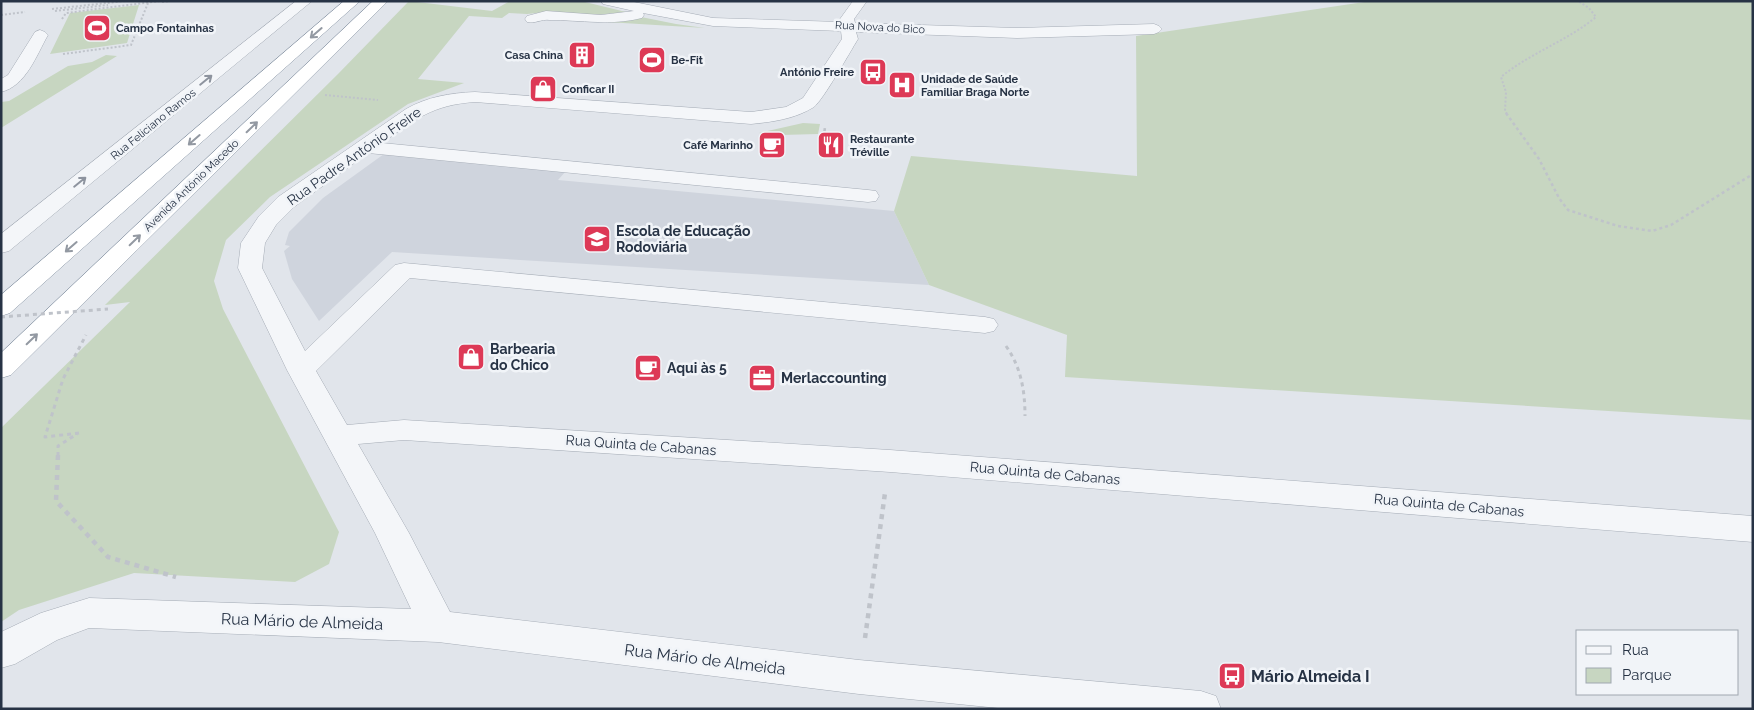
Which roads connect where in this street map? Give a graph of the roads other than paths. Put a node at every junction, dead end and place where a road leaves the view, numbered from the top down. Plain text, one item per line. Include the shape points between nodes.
1 (305, 1) edge
2 (353, 1) edge
3 (381, 1) edge
4 (608, 1) edge
5 (682, 1) edge
6 (860, 1) edge
7 (629, 3) edge
8 (722, 9) dead end
9 (656, 12) junction
10 (674, 16) junction
11 (532, 19) dead end
12 (713, 22) junction
13 (848, 26) junction
14 (1154, 29) dead end
15 (40, 35) dead end
16 (1, 86) edge
17 (364, 147) junction
18 (868, 196) dead end
19 (1, 246) edge
20 (1, 308) edge
21 (992, 332) road end
22 (1, 369) edge
23 (302, 370) junction
24 (337, 436) junction
25 (1753, 529) edge
26 (438, 626) junction
27 (1, 652) edge
28 (1201, 709) edge

19 -> 1 street, Rua Feliciano Ramos
2 -> 20 highway
22 -> 3 highway, Avenida António Macedo
4 - 7 street, Rua Nova do Bico
5 - 10 street
6 - 13 street, Rua Padre António Freire via 847,19
7 - 9 street, Rua Nova do Bico
8 - 12 street
9 - 10 street, Rua Nova do Bico
9 - 11 street via 612,18 546,15
10 - 12 street, Rua Nova do Bico
12 - 13 street, Rua Nova do Bico
13 - 14 street, Rua Nova do Bico via 1017,33
13 - 17 street, Rua Padre António Freire via 850,39 809,102 774,116 751,118 454,98 426,105
15 - 16 street via 15,78
17 - 18 street
17 - 23 street, Rua Padre António Freire via 286,202 267,221 253,242 250,268
21 - 23 street via 404,270
23 - 24 street, Rua Padre António Freire
24 - 25 street, Rua Quinta de Cabanas via 404,430 890,460
24 - 26 street, Rua Padre António Freire via 392,533
26 - 27 street, Rua Mário de Almeida via 89,613 60,621
26 - 28 street, Rua Mário de Almeida via 860,678

